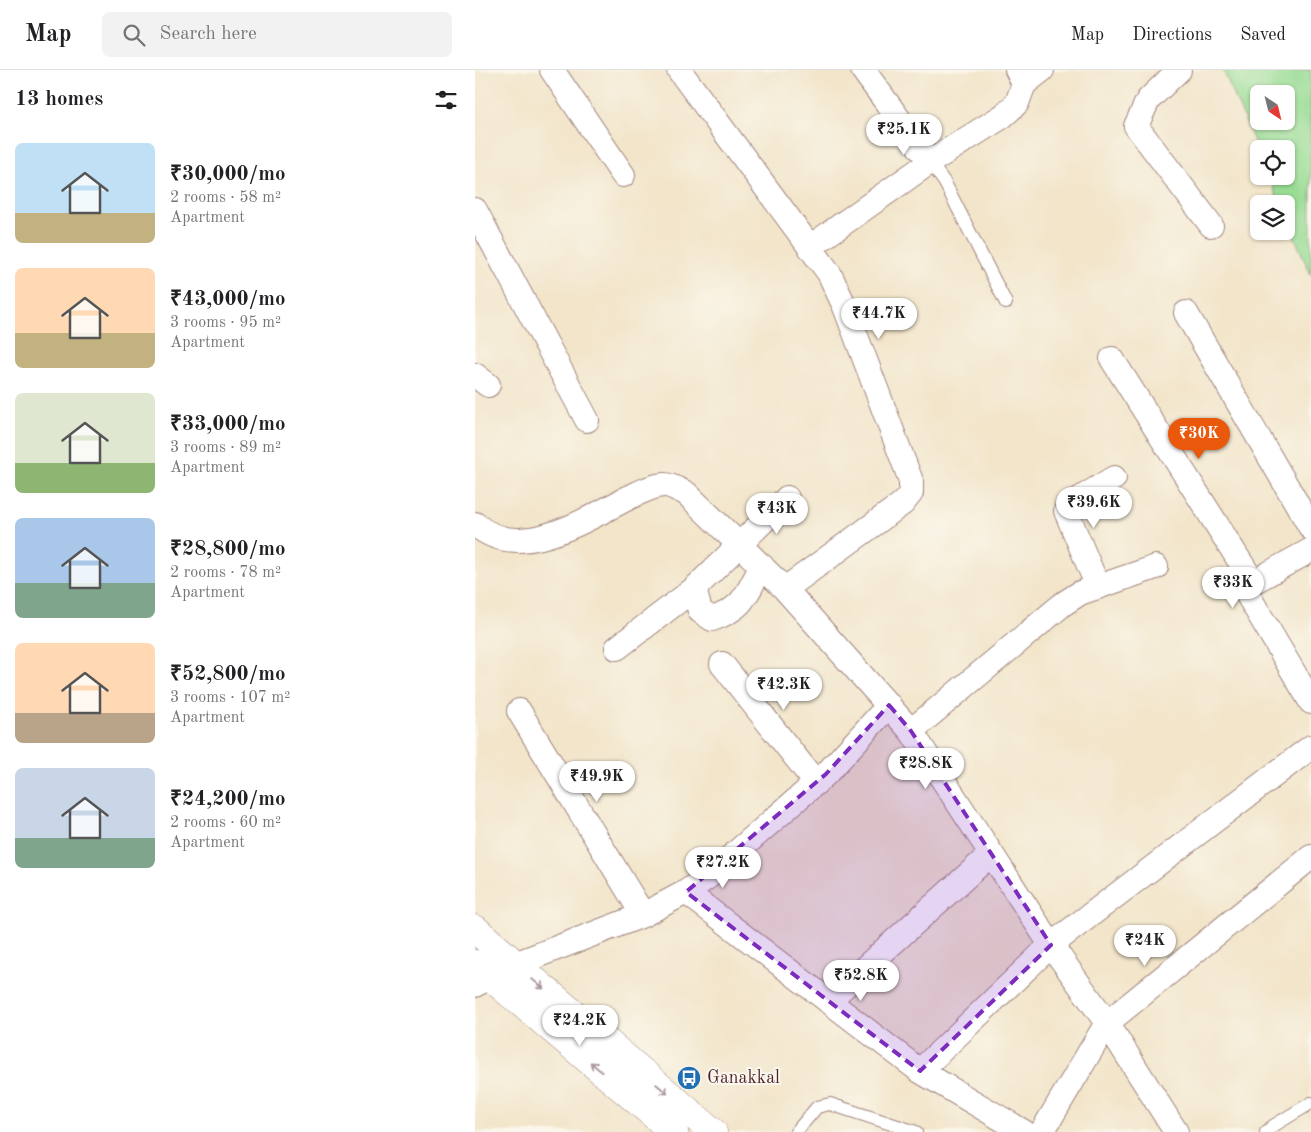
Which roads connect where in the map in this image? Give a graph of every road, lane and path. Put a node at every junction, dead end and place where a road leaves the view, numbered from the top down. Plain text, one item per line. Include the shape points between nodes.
1 (552, 70) edge
2 (679, 70) edge
3 (863, 70) edge
4 (1042, 70) edge
5 (1179, 70) edge
6 (1020, 77) edge
7 (929, 162) junction
8 (623, 175) dead end
9 (475, 210) edge
10 (1211, 225) dead end
11 (810, 247) junction
12 (1006, 303) dead end
13 (1187, 313) dead end
14 (1112, 359) dead end
15 (587, 420) dead end
16 (1113, 478) dead end
17 (787, 498) dead end
18 (475, 524) edge
19 (1311, 528) edge
20 (740, 545) junction
21 (1311, 550) edge
22 (762, 566) junction
23 (1156, 567) dead end
24 (1253, 582) junction
25 (1098, 587) junction
26 (694, 589) junction
27 (785, 589) junction
28 (617, 648) dead end
29 (721, 664) dead end
30 (1311, 702) edge
31 (889, 705) junction
32 (519, 711) dead end
33 (911, 731) junction
34 (1311, 747) edge
35 (816, 783) junction
36 (991, 854) junction
37 (1311, 857) edge
38 (686, 892) junction
39 (643, 915) junction
40 (475, 928) edge
41 (1051, 945) junction
42 (515, 964) junction
43 (480, 976) edge
44 (828, 1001) junction
45 (1107, 1023) junction
46 (921, 1071) junction
47 (1311, 1103) edge
48 (674, 1132) edge
49 (713, 1132) edge
50 (796, 1132) edge
51 (916, 1132) edge
52 (1024, 1132) edge
53 (1041, 1132) edge
54 (1176, 1132) edge
55 (1266, 1132) edge

1 - 8 street
2 - 11 street
3 - 7 street
4 - 6 street
5 - 10 street via 1148,100 1136,126
6 - 7 street via 1017,102 1003,116
7 - 11 street
7 - 12 lane via 945,183
9 - 15 street
11 - 27 street via 829,273 845,307 911,481 911,493 903,503
13 - 19 street
14 - 24 street
16 - 25 street via 1065,511
17 - 20 street
18 - 20 street via 498,538 518,541 552,536 645,490 665,485 686,493
20 - 22 street
20 - 26 street
21 - 24 street
22 - 26 street via 741,603 727,614 712,619 700,611
22 - 27 street
23 - 25 street
24 - 30 street via 1246,586 1246,592
25 - 33 street via 1063,604
26 - 28 street
27 - 31 street
29 - 35 street
31 - 33 street
31 - 35 street
32 - 39 street
33 - 36 street
34 - 41 street
35 - 38 street
36 - 41 street
36 - 44 street
37 - 45 street
38 - 39 street
38 - 44 street
39 - 42 street
40 - 42 main road
41 - 45 street
41 - 46 street
42 - 43 street
42 -> 49 main road
48 -> 43 main road
44 - 46 street
45 - 53 street
45 - 54 street
46 - 52 street
47 - 55 lane
50 - 51 lane via 817,1108 830,1104

